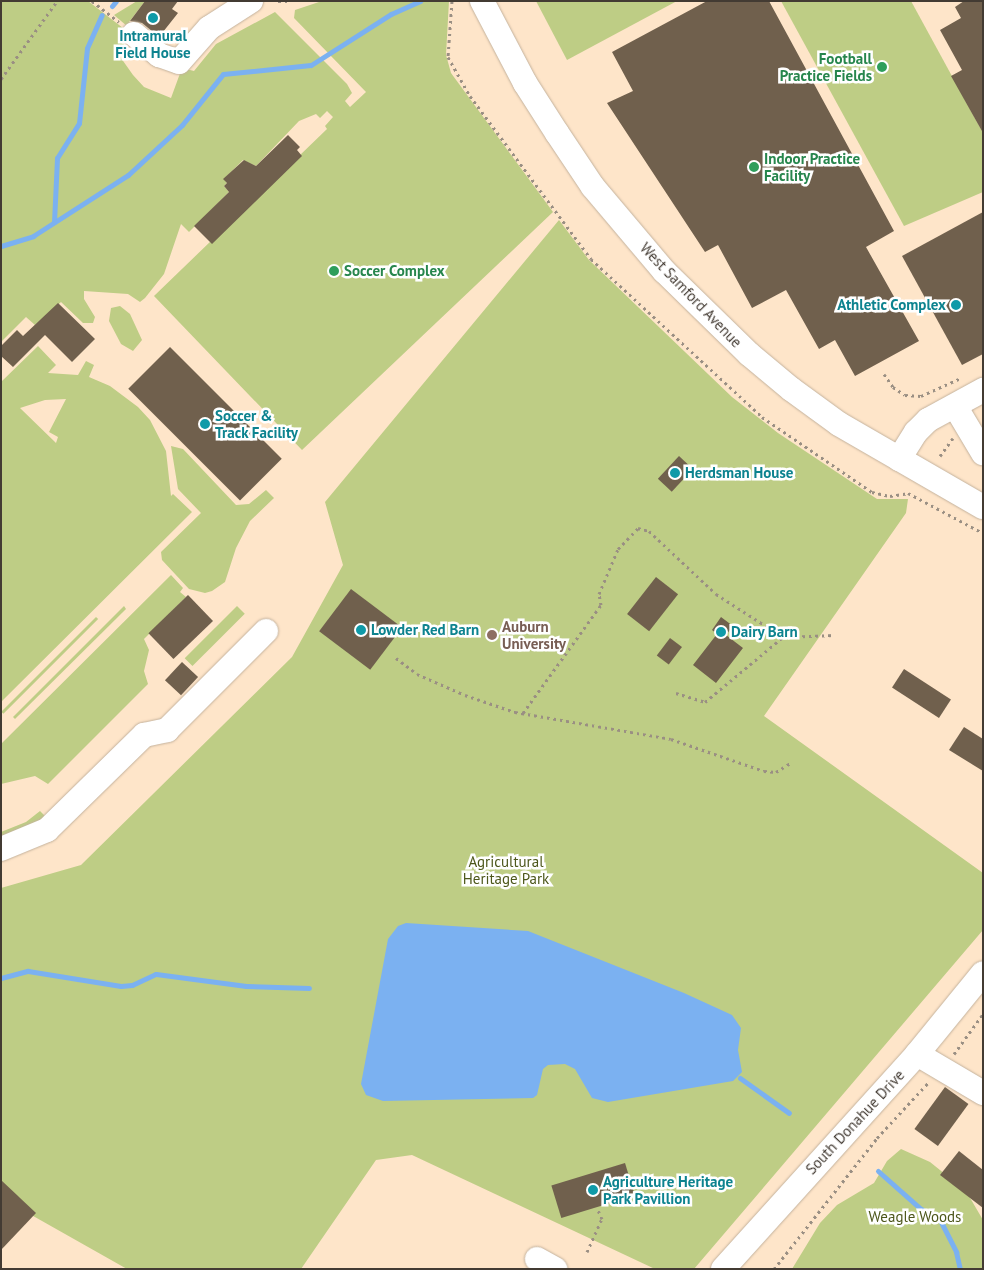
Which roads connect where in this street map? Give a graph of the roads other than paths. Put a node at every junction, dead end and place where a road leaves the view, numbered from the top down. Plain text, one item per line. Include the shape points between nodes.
1 (251, 1) edge
2 (482, 1) edge
3 (134, 34) dead end
4 (976, 382) edge
5 (955, 406) junction
6 (983, 453) edge
7 (899, 459) junction
8 (983, 507) edge
9 (266, 632) dead end
10 (1, 849) edge
11 (983, 973) edge
12 (917, 1054) junction
13 (983, 1093) edge
14 (723, 1269) edge

1 - 3 street via 209,28 179,62 158,55
2 - 7 street, West Samford Avenue via 525,83 556,133 594,188 664,271 749,354 792,389 838,424
4 - 5 street
5 - 6 street
5 - 7 street via 928,420
7 - 8 street, West Samford Avenue
9 - 10 street via 167,730 144,735 47,830
11 - 12 street, South Donahue Drive
12 - 13 street
12 - 14 street, South Donahue Drive

